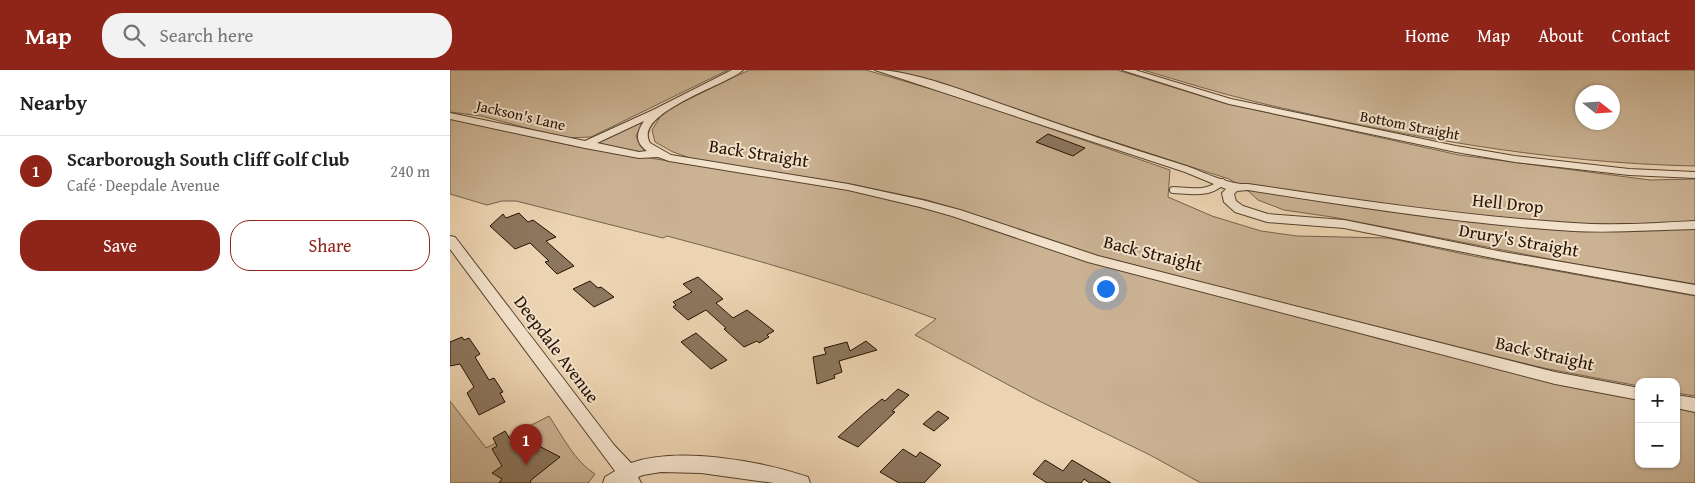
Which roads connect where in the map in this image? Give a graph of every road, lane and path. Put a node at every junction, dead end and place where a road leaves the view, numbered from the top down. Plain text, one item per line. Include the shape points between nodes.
1 (739, 70) edge
2 (879, 70) edge
3 (1126, 70) edge
4 (656, 112) junction
5 (450, 116) edge
6 (585, 145) junction
7 (658, 154) junction
8 (1695, 175) edge
9 (1222, 182) junction
10 (1234, 188) junction
11 (1173, 190) dead end
12 (1336, 222) joint
13 (1695, 225) edge
14 (450, 240) edge
15 (1695, 290) edge
16 (1635, 393) edge
17 (1680, 402) edge
18 (1695, 404) edge
19 (624, 479) edge
20 (801, 483) edge

1 - 4 street
2 - 9 street
3 - 8 street, Bottom Straight via 1228,101 1456,149 1621,171
4 - 6 street
4 - 7 street via 641,136 645,146
5 - 6 street, Jackson's Lane
6 - 7 street via 640,155
7 - 16 street, Back Straight via 684,162 848,187 948,211 1093,259 1546,376
9 - 10 street
9 - 11 lane via 1210,191
10 - 12 street via 1228,197 1234,206 1246,212 1278,219
10 - 13 street, Hell Drop via 1248,187 1495,220 1574,227
12 - 15 street, Drury's Straight via 1493,255
14 - 19 street, Deepdale Avenue via 608,450
17 - 18 street
19 - 20 street via 646,466 663,465 760,471

